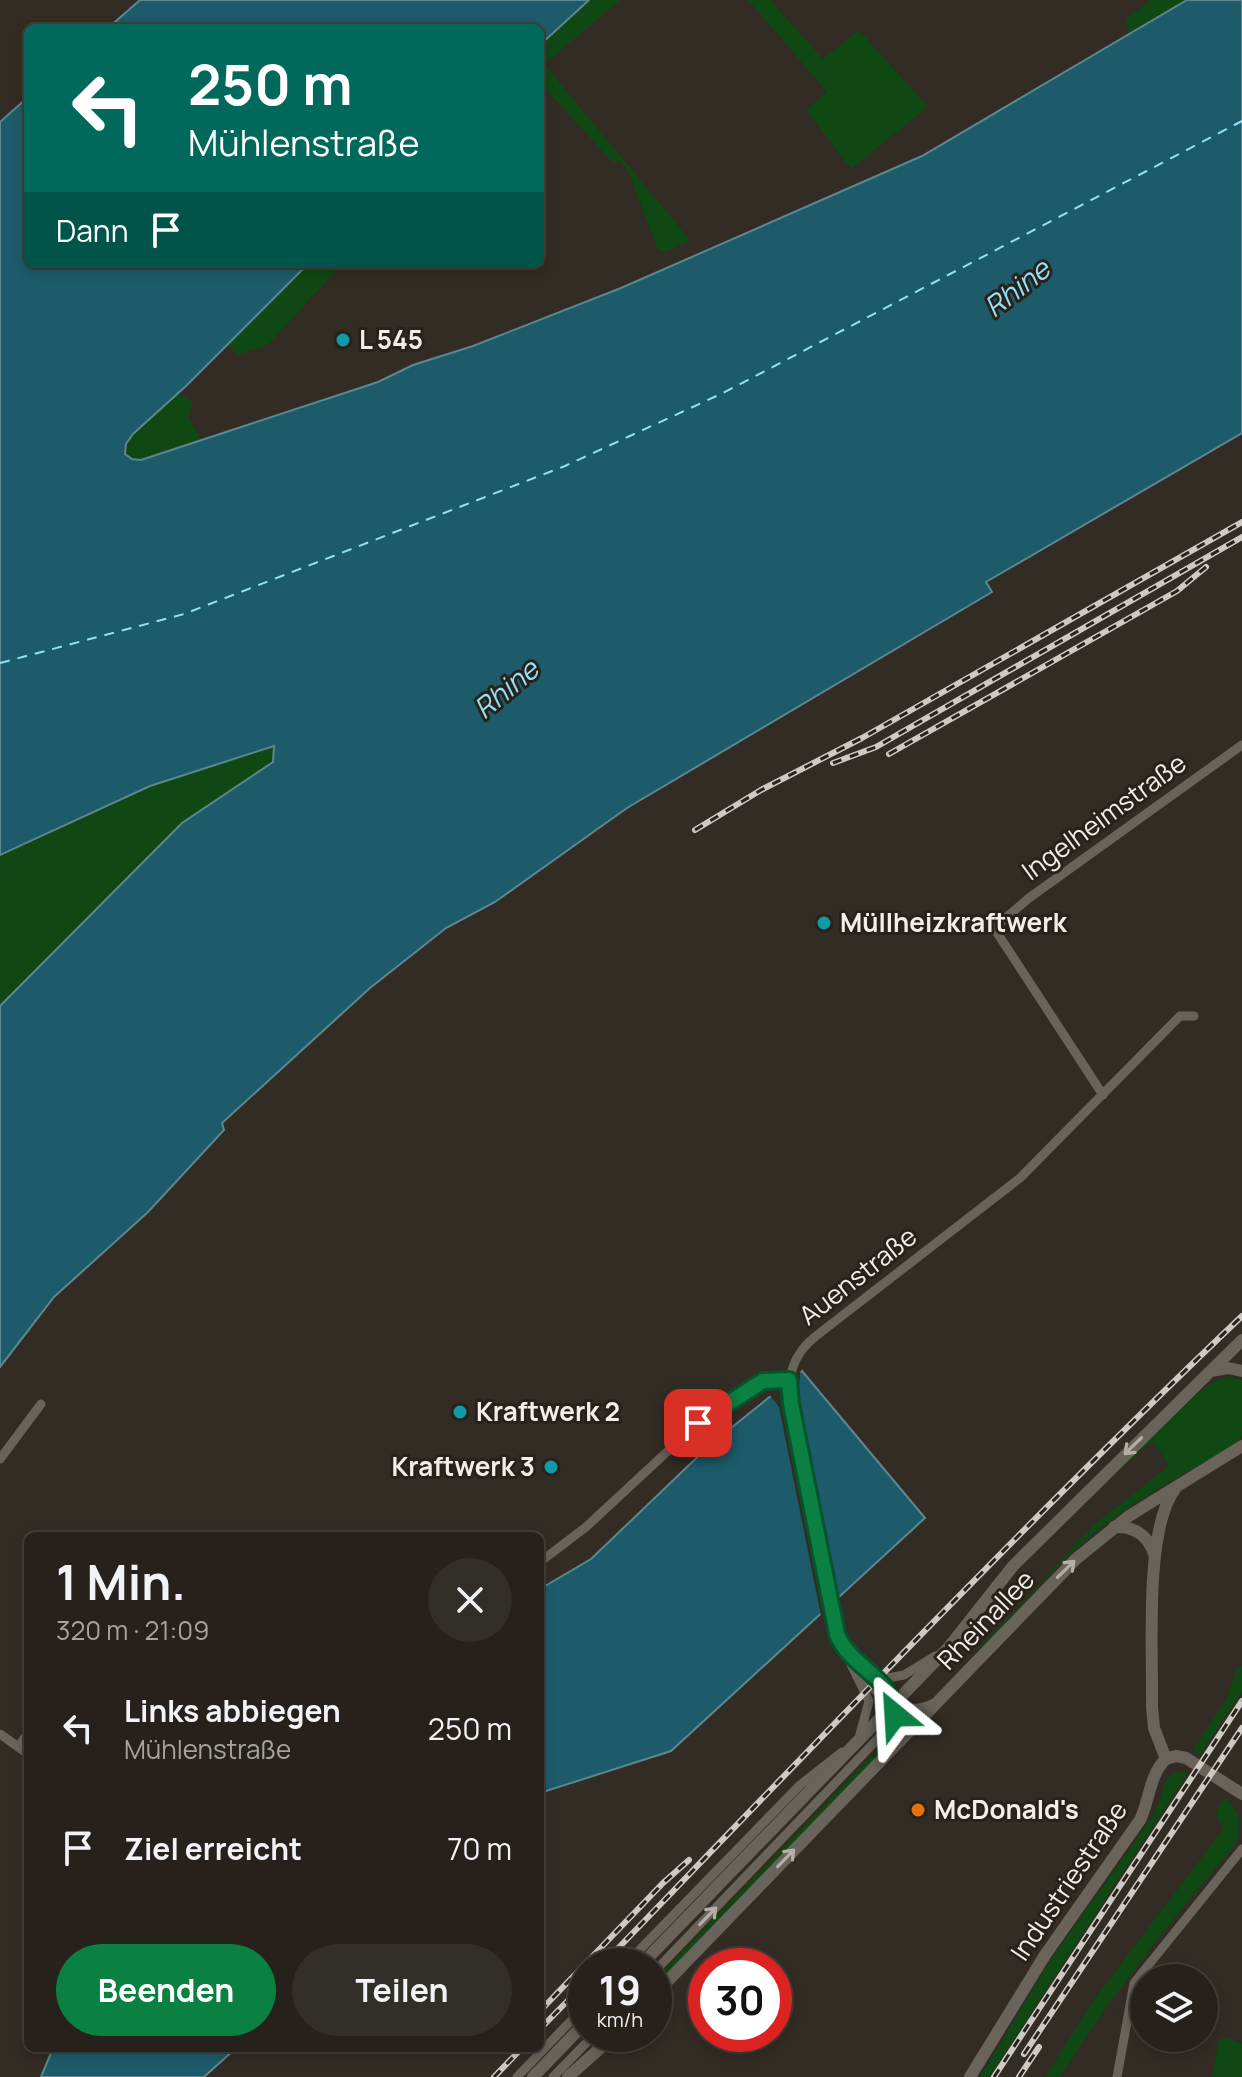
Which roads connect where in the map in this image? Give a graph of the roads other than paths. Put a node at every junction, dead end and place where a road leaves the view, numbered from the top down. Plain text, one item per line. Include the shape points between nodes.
1 (1242, 745) edge
2 (1194, 1016) dead end
3 (1103, 1095) junction
4 (1242, 1341) edge
5 (1211, 1371) junction
6 (1242, 1371) edge
7 (789, 1380) junction
8 (41, 1404) dead end
9 (1242, 1446) edge
10 (0, 1459) edge
11 (1179, 1484) junction
12 (1114, 1527) junction
13 (1155, 1557) junction
14 (544, 1559) edge
15 (949, 1647) junction
16 (845, 1651) junction
17 (858, 1675) junction
18 (877, 1680) junction
19 (939, 1700) junction
20 (894, 1704) junction
21 (0, 1734) edge
22 (24, 1739) edge
23 (857, 1742) junction
24 (18, 1747) junction
25 (24, 1751) edge
26 (1166, 1759) junction
27 (1242, 1794) edge
28 (1242, 1849) edge
29 (642, 1948) edge
30 (657, 1948) edge
31 (672, 1953) edge
32 (672, 1976) edge
33 (568, 2024) edge
34 (568, 2035) edge
35 (568, 2040) edge
36 (544, 2049) edge
37 (541, 2052) edge
38 (577, 2052) edge
39 (596, 2052) edge
40 (598, 2052) edge
41 (547, 2062) junction
42 (517, 2077) edge
43 (533, 2077) edge
44 (553, 2077) edge
45 (568, 2077) edge
46 (574, 2077) edge
47 (970, 2077) edge
48 (1117, 2077) edge

1 - 3 street, Ingelheimstraße via 994,928
2 - 3 street, Auenstraße via 1180,1016
3 - 7 street, Auenstraße via 1020,1178 810,1340 794,1361
4 - 5 main road, Rheinallee
5 - 6 main road
5 -> 15 main road, Rheinallee via 1024,1555
7 - 14 street via 763,1381 690,1429 586,1527
7 - 16 street via 833,1614
8 - 10 street
9 - 11 main road, Rheinallee
11 - 12 main road, Rheinallee
11 - 13 main road via 1161,1514
12 - 13 main road via 1139,1532
19 -> 12 main road, Rheinallee
13 - 26 main road via 1152,1707
15 - 18 street via 904,1675
15 - 20 main road, Rheinallee
16 - 17 street
16 - 18 street
17 - 20 street
17 - 23 street via 869,1705
18 - 20 street
19 - 20 street via 919,1710
32 -> 19 main road, Rheinallee
20 - 23 main road, Rheinallee
31 -> 20 street via 892,1724
21 - 24 street
22 - 24 street
23 - 29 street, Rheinallee via 800,1785
23 - 30 main road, Rheinallee
24 - 25 street
26 - 27 main road via 1186,1758
26 - 47 main road, Industriestraße via 1157,1769 1140,1820 1045,1955
28 - 48 street via 1134,1983
33 - 36 street
34 - 41 street
35 - 41 main road
37 - 42 street
38 - 44 street
39 - 45 main road
40 - 46 main road
41 - 43 main road

